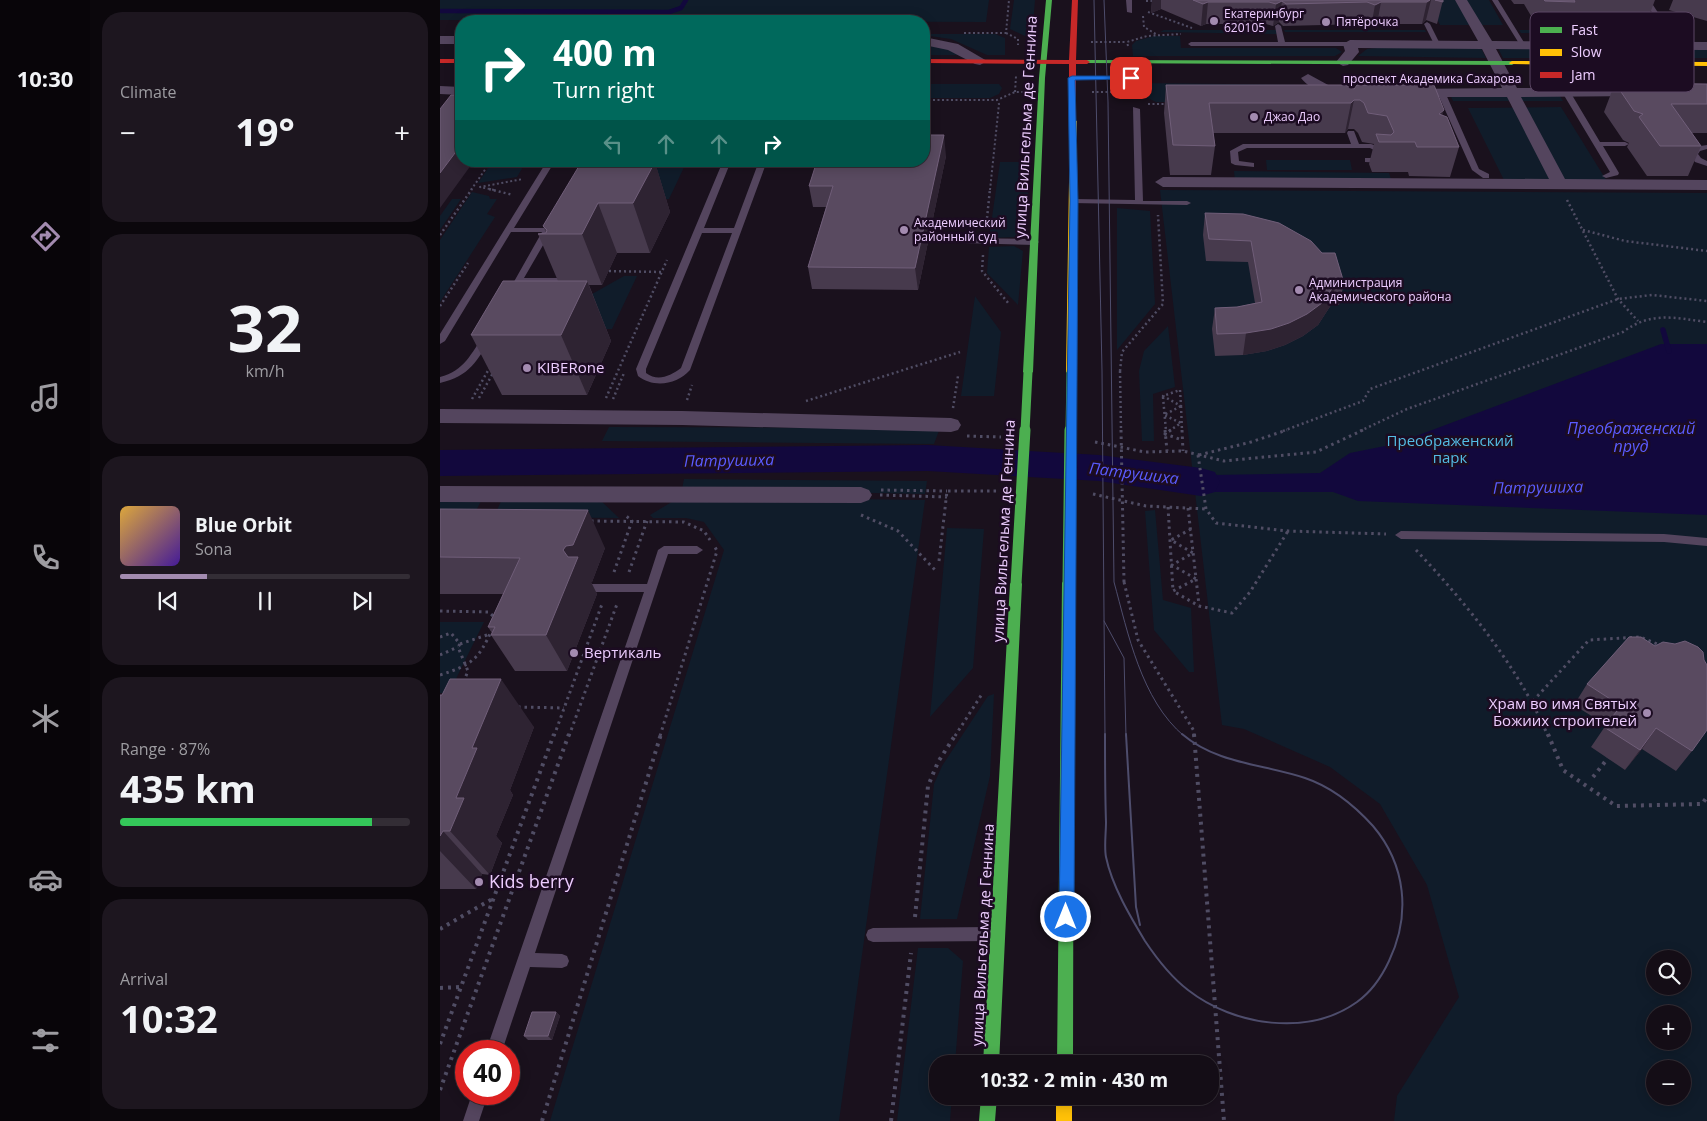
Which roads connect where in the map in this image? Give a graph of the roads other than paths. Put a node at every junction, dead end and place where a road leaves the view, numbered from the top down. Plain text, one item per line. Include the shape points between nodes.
1 (1049, 0) edge
2 (1075, 0) edge
3 (1129, 0) edge
4 (1461, 0) edge
5 (1494, 0) edge
6 (1630, 6) dead end
7 (1130, 12) dead end
8 (1657, 12) edge
9 (1427, 24) edge
10 (1278, 26) edge
11 (440, 40) edge
12 (455, 40) edge
13 (930, 41) edge
14 (1191, 44) dead end
15 (1282, 44) junction
16 (1350, 44) junction
17 (1437, 44) junction
18 (1487, 44) junction
19 (1522, 44) junction
20 (1530, 44) edge
21 (1694, 46) edge
22 (1707, 46) edge
23 (440, 61) edge
24 (455, 61) edge
25 (930, 61) edge
26 (980, 61) junction
27 (1043, 62) junction
28 (1072, 62) junction
29 (1343, 62) junction
30 (1495, 62) junction
31 (1530, 62) edge
32 (1694, 64) edge
33 (1707, 64) edge
34 (1037, 78) junction
35 (1072, 78) junction
36 (1088, 78) dead end
37 (1303, 78) dead end
38 (442, 82) edge
39 (1506, 82) junction
40 (1530, 86) edge
41 (455, 88) edge
42 (1441, 92) junction
43 (1566, 92) joint
44 (1660, 92) edge
45 (1357, 93) edge
46 (1394, 93) edge
47 (1136, 109) dead end
48 (1351, 133) edge
49 (1465, 142) junction
50 (1455, 143) edge
51 (1598, 144) junction
52 (1626, 144) dead end
53 (1356, 146) junction
54 (1707, 147) edge
55 (1368, 160) dead end
56 (1707, 164) edge
57 (1251, 165) dead end
58 (547, 167) edge
59 (724, 167) edge
60 (761, 167) edge
61 (1486, 176) dead end
62 (1606, 176) dead end
63 (1163, 182) dead end
64 (1559, 184) junction
65 (1707, 185) edge
66 (1074, 201) junction
67 (1139, 203) junction
68 (1187, 203) dead end
69 (553, 220) edge
70 (509, 230) junction
71 (547, 230) junction
72 (698, 230) junction
73 (737, 230) junction
74 (965, 242) dead end
75 (1035, 242) junction
76 (519, 281) junction
77 (562, 281) edge
78 (504, 306) edge
79 (490, 330) edge
80 (440, 341) edge
81 (440, 380) edge
82 (440, 416) edge
83 (951, 426) dead end
84 (440, 494) edge
85 (855, 500) road end
86 (1401, 535) road end
87 (1707, 542) edge
88 (698, 550) dead end
89 (590, 588) dead end
90 (652, 588) junction
91 (998, 934) junction
92 (873, 935) dead end
93 (525, 960) junction
94 (562, 961) dead end
95 (498, 1040) edge
96 (991, 1055) edge
97 (1065, 1055) edge
98 (476, 1105) edge
99 (989, 1105) edge
100 (1064, 1105) edge
101 (471, 1121) edge
102 (988, 1121) edge
103 (1064, 1121) edge

1 - 27 street, улица Вильгельма де Геннина
2 - 28 street
3 - 7 lane
4 - 18 street
5 - 19 lane
6 - 8 lane via 1653,5
9 - 17 lane
10 - 15 lane
11 - 12 street
13 - 26 street, проспект Академика Сахарова via 951,44
14 - 15 lane
15 - 16 lane
16 - 17 street
16 - 29 street, проспект Академика Сахарова via 1352,52
17 - 18 street
18 - 19 street
18 - 30 street
19 - 20 street
21 - 22 street
23 - 24 street
25 - 26 street, проспект Академика Сахарова
26 - 27 street, проспект Академика Сахарова
27 - 28 street, проспект Академика Сахарова
27 - 34 street, улица Вильгельма де Геннина
28 - 29 street, проспект Академика Сахарова
28 - 35 street
29 - 30 street, проспект Академика Сахарова
30 - 31 street, проспект Академика Сахарова
30 - 39 street
32 - 33 street, проспект Академика Сахарова
34 - 35 street
34 - 75 street, улица Вильгельма де Геннина
35 - 36 street
35 - 66 street
37 - 45 street, проспект Академика Сахарова via 1326,89
38 - 41 street
39 - 40 street, проспект Академика Сахарова
39 - 42 street, проспект Академика Сахарова
39 - 64 street
42 - 46 street, проспект Академика Сахарова
42 - 49 lane
43 - 44 street, проспект Академика Сахарова
43 - 51 lane
47 - 67 lane
48 - 53 lane
49 - 50 lane
49 - 61 lane via 1476,170
51 - 52 lane
51 - 62 lane via 1615,173
53 - 55 lane via 1377,149 1381,161
53 - 57 lane via 1246,146 1234,152 1235,163
54 - 56 lane via 1697,149 1694,154
58 - 70 lane
59 - 72 lane
60 - 73 lane
63 - 64 street
64 - 65 street
66 - 67 lane
66 - 97 street, bridge
67 - 68 lane
69 - 71 lane
70 - 71 lane
70 - 80 lane
71 - 76 lane
72 - 73 lane
72 - 73 lane via 640,369 641,374 650,380 667,380 685,370
74 - 75 lane
75 - 91 street, улица Вильгельма де Геннина, bridge
76 - 77 lane
76 - 78 lane
79 - 81 lane via 468,368
82 - 83 street via 682,418
84 - 85 street
86 - 87 lane via 1664,538
88 - 90 lane via 664,550
89 - 90 lane
90 - 93 lane
91 - 92 lane
91 - 96 street, улица Вильгельма де Геннина
93 - 94 lane
93 - 95 lane
98 - 101 lane
99 - 102 street
100 - 103 street

